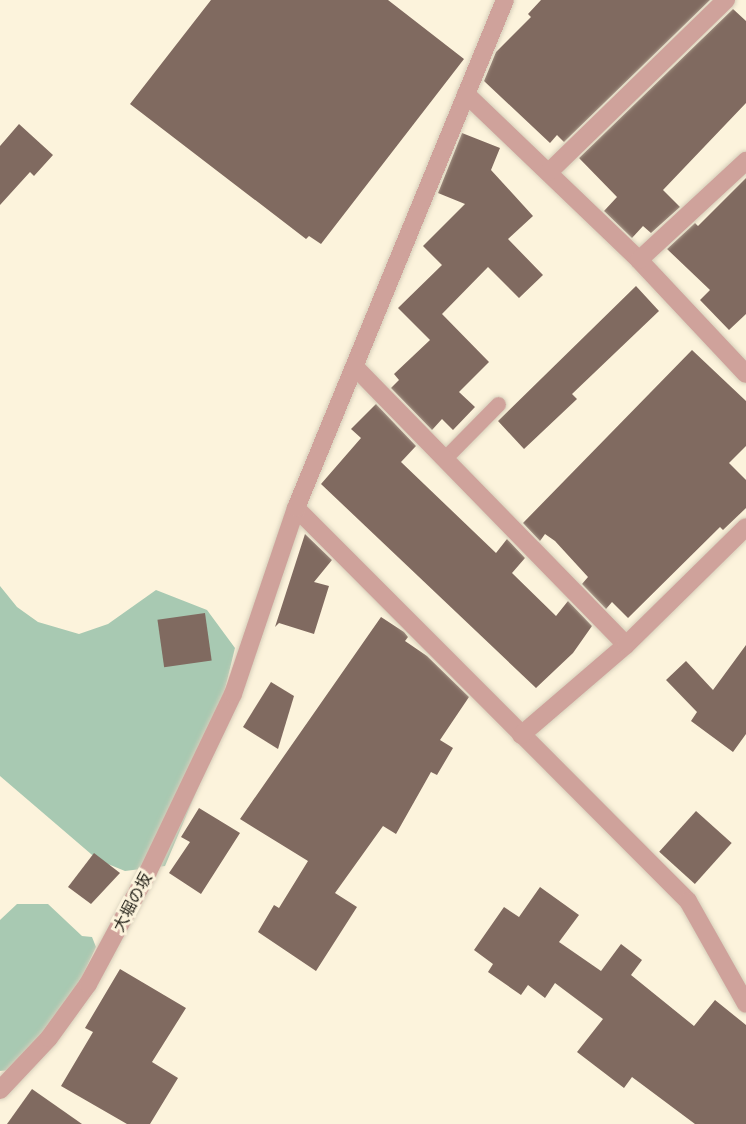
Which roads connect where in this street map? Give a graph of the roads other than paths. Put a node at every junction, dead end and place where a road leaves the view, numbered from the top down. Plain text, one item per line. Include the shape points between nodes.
1 (505, 0) edge
2 (726, 0) edge
3 (466, 94) junction
4 (746, 161) edge
5 (549, 172) junction
6 (639, 261) junction
7 (355, 367) junction
8 (746, 374) edge
9 (498, 404) dead end
10 (444, 459) junction
11 (296, 508) junction
12 (746, 527) edge
13 (626, 645) junction
14 (521, 735) junction
15 (746, 1004) edge
16 (0, 1089) edge

1 - 3 street, 大堀の坂
2 - 5 street
3 - 5 street
3 - 7 street, 大堀の坂
4 - 6 street
5 - 6 street
6 - 8 street
7 - 10 street
7 - 11 street, 大堀の坂
9 - 10 lane
10 - 13 street
11 - 14 street
11 - 16 street, 大堀の坂 via 233,694 147,874 88,984 49,1038
12 - 13 street
13 - 14 street
14 - 15 street via 688,901

